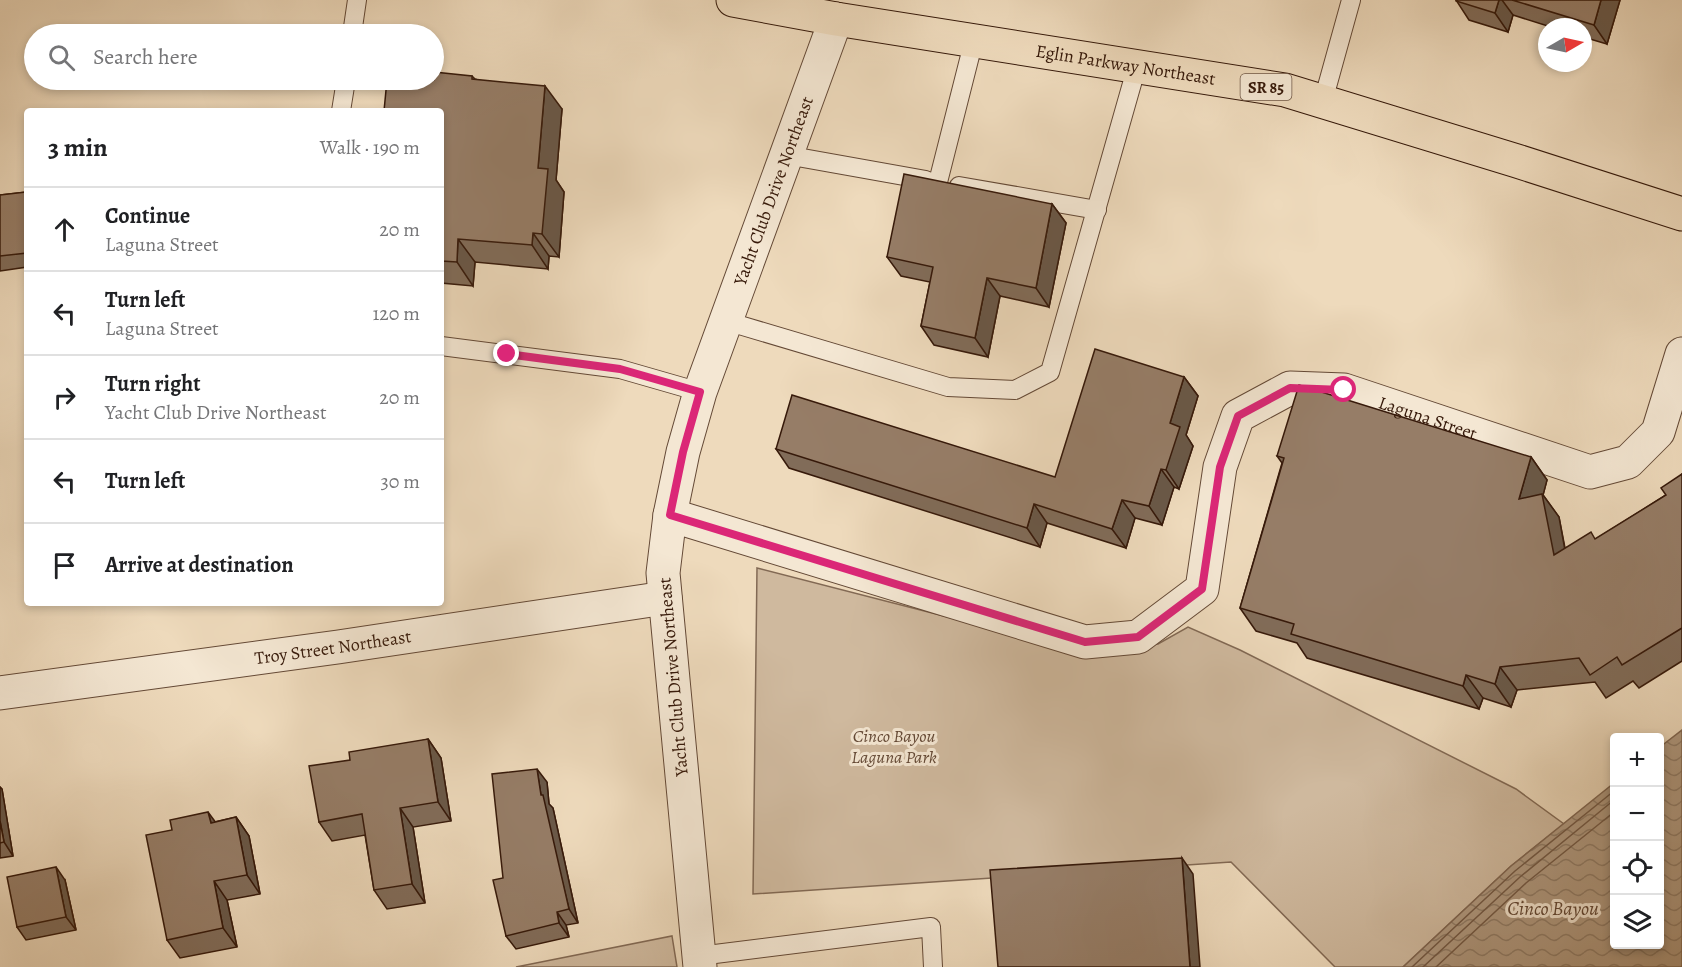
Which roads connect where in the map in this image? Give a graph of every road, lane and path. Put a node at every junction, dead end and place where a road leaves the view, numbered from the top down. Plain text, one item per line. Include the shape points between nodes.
1 (357, 0) edge
2 (733, 0) edge
3 (1351, 0) edge
4 (836, 19) junction
5 (353, 24) edge
6 (974, 40) junction
7 (1137, 66) junction
8 (344, 90) edge
9 (1323, 101) junction
10 (341, 108) edge
11 (786, 155) junction
12 (938, 182) junction
13 (1096, 210) junction
14 (1682, 214) edge
15 (726, 321) junction
16 (444, 346) edge
17 (1682, 354) edge
18 (700, 392) junction
19 (670, 515) junction
20 (665, 598) junction
21 (0, 693) edge
22 (699, 962) edge
23 (933, 967) edge

1 - 5 lane
2 - 4 highway, Eglin Parkway Northeast / SR 85
3 - 9 lane
4 - 6 highway, Eglin Parkway Northeast / SR 85
4 - 11 street, Yacht Club Drive Northeast
6 - 7 highway, Eglin Parkway Northeast / SR 85
6 - 12 lane
7 - 9 highway, Eglin Parkway Northeast / SR 85 via 1285,90
7 - 13 lane
8 - 10 lane
9 - 14 highway, Eglin Parkway Northeast / SR 85
11 - 12 lane
11 - 15 street, Yacht Club Drive Northeast
12 - 13 lane
13 - 15 lane via 1050,372 1015,390 948,387
15 - 18 street, Yacht Club Drive Northeast
16 - 18 lane via 620,369
17 - 19 street, Laguna Street via 1658,432 1628,462 1590,472 1344,390 1290,388 1238,416 1220,467 1202,589 1138,637 1085,642
18 - 19 street, Yacht Club Drive Northeast
19 - 20 street, Yacht Club Drive Northeast via 663,573
20 - 21 street, Troy Street Northeast
20 - 22 street, Yacht Club Drive Northeast
22 - 23 lane via 931,927

